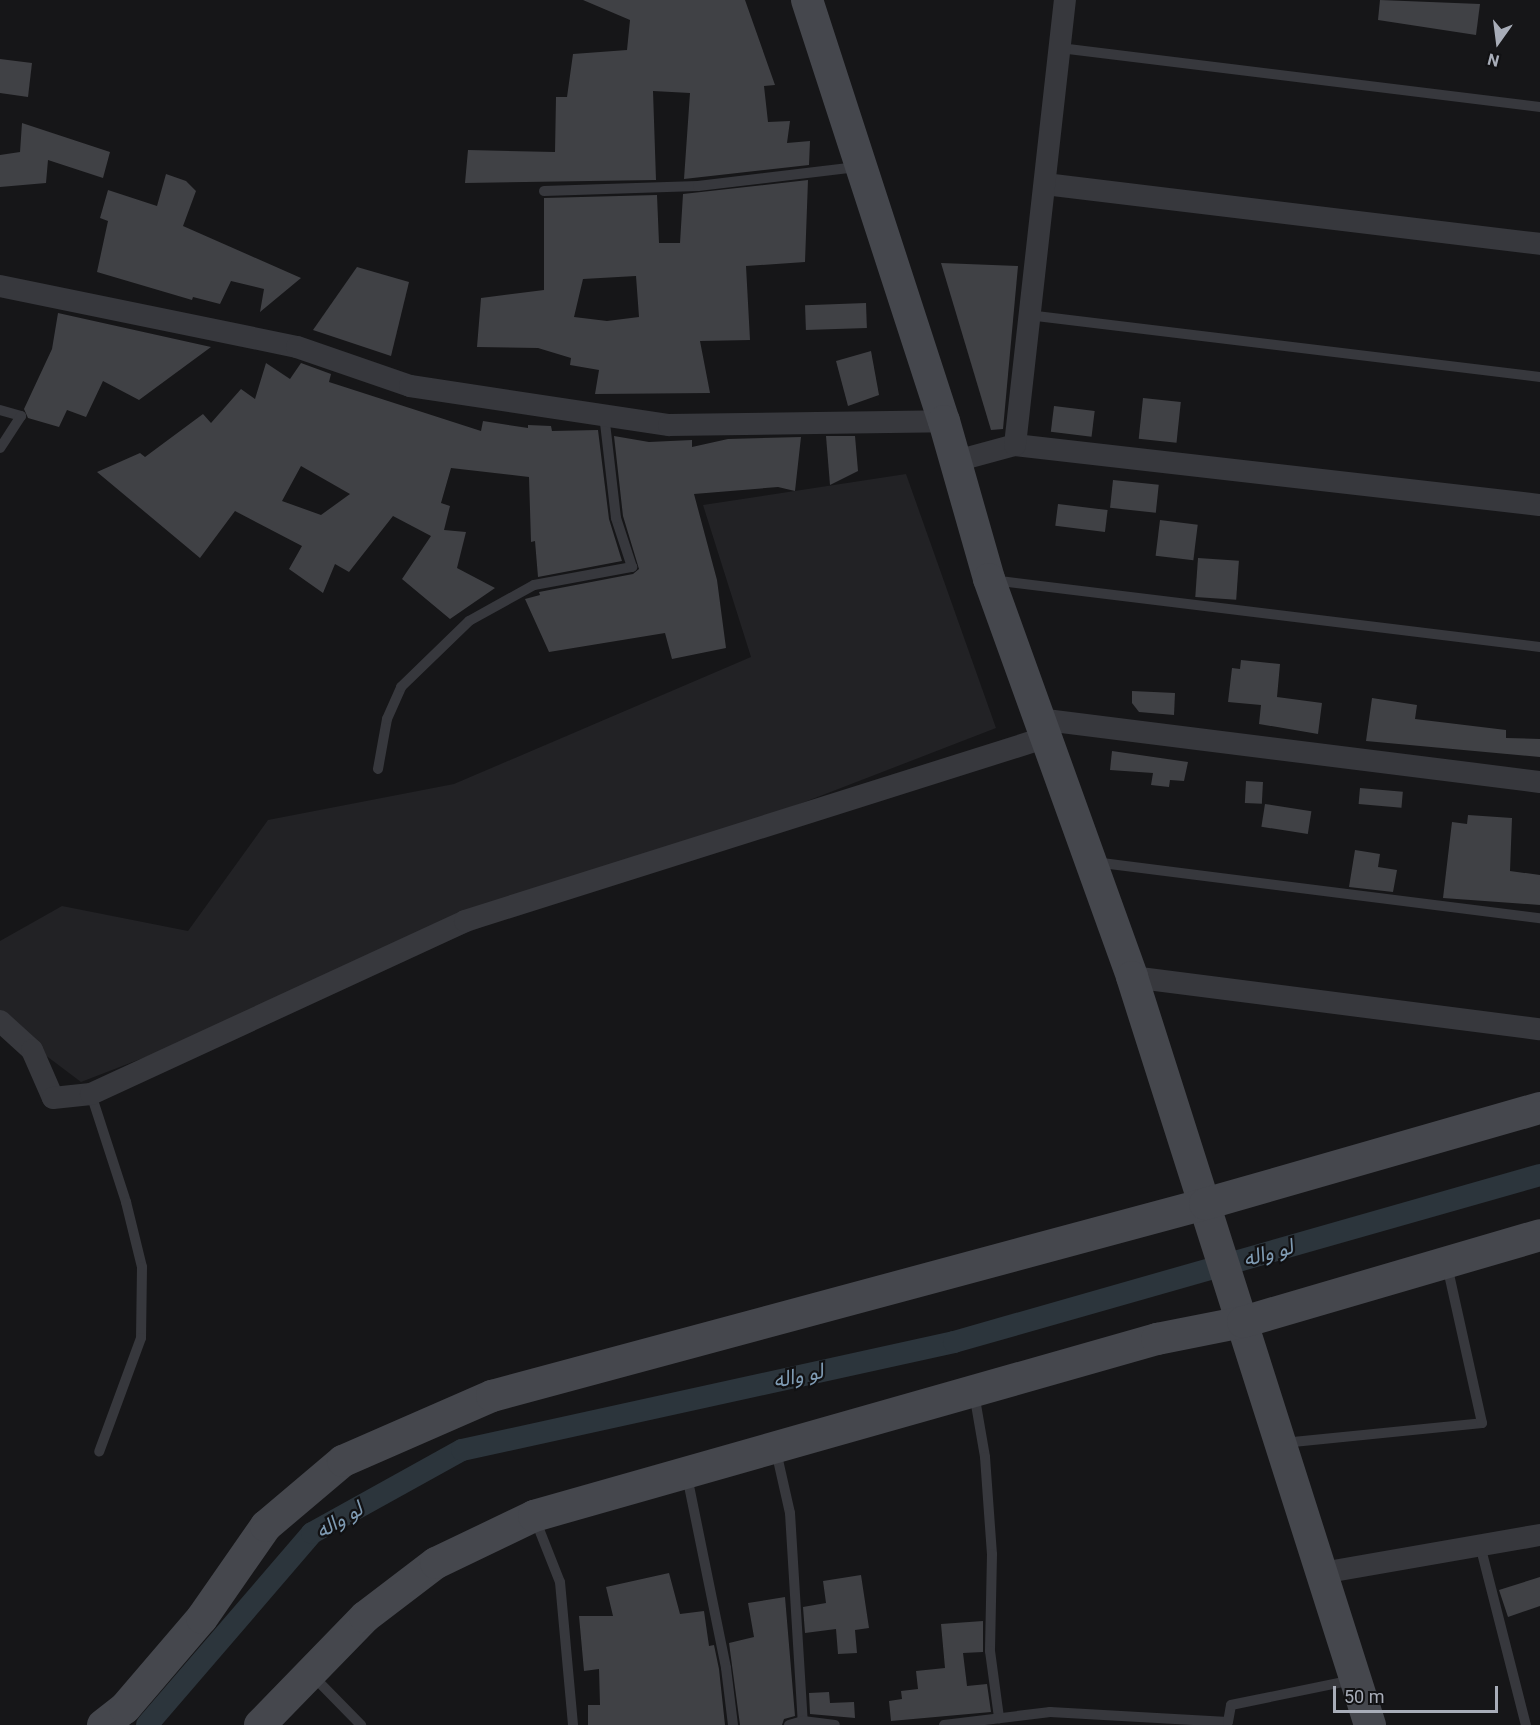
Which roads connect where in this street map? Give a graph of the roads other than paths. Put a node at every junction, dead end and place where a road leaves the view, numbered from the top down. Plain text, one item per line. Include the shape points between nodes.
1 (807, 0) edge
2 (1065, 0) edge
3 (1060, 48) junction
4 (1540, 107) edge
5 (861, 166) junction
6 (1045, 184) junction
7 (544, 191) dead end
8 (1540, 244) edge
9 (0, 286) edge
10 (1028, 315) junction
11 (1540, 377) edge
12 (0, 410) edge
13 (604, 415) junction
14 (944, 421) junction
15 (1015, 445) junction
16 (0, 448) edge
17 (956, 461) junction
18 (1540, 505) edge
19 (989, 579) junction
20 (1540, 647) edge
21 (1041, 729) junction
22 (378, 769) dead end
23 (1540, 782) edge
24 (1091, 862) junction
25 (1540, 918) edge
26 (1132, 977) junction
27 (0, 1021) edge
28 (1540, 1029) edge
29 (91, 1094) junction
30 (1540, 1108) edge
31 (1205, 1204) junction
32 (1540, 1235) edge
33 (1447, 1262) junction
34 (1243, 1322) junction
35 (974, 1391) junction
36 (1281, 1443) junction
37 (775, 1448) junction
38 (99, 1452) dead end
39 (686, 1473) junction
40 (534, 1516) junction
41 (1540, 1535) edge
42 (1480, 1545) junction
43 (1322, 1573) junction
44 (309, 1671) junction
45 (1356, 1680) junction
46 (999, 1718) junction
47 (803, 1723) edge
48 (983, 1723) edge
49 (103, 1725) edge
50 (260, 1725) edge
51 (361, 1725) edge
52 (573, 1725) edge
53 (733, 1725) edge
54 (789, 1725) edge
55 (836, 1725) edge
56 (944, 1725) edge
57 (1370, 1725) edge
58 (1526, 1725) edge

1 - 5 street
2 - 3 street
3 - 4 lane
3 - 6 street
5 - 7 lane via 698,186
5 - 14 street
6 - 8 street
6 - 10 street
9 - 13 street via 297,347 410,386
10 - 11 lane
10 - 15 street
12 - 16 lane via 21,416
13 - 14 street via 669,425
13 - 22 lane via 616,518 632,567 534,585 469,621 401,687 387,719
14 - 17 street
15 - 17 street
15 - 18 street
17 - 19 street
19 - 20 lane
19 - 21 street
21 - 23 street
21 - 24 street
21 - 29 street via 465,921
24 - 25 lane
24 - 26 street
26 - 28 street
26 - 31 street
27 - 29 street via 32,1050 53,1098
29 - 38 lane via 126,1202 141,1267 141,1338
30 - 31 street
31 - 34 street
31 - 49 street via 492,1396 344,1461 266,1526 202,1618 125,1708
32 - 33 street
33 - 34 street
33 - 36 lane via 1482,1423
34 - 35 street via 1157,1340
34 - 36 street
35 - 37 street
35 - 46 lane via 986,1467 992,1554 990,1651
36 - 43 street
37 - 39 street
37 - 47 lane via 790,1514
39 - 40 street
39 - 53 lane via 726,1668
40 - 44 street via 436,1563 365,1617
40 - 52 lane via 560,1582
41 - 42 street
42 - 43 street
42 - 58 lane
43 - 45 street
44 - 50 street
44 - 51 lane
45 - 46 lane via 1232,1705 1228,1722 1050,1712
45 - 57 street
46 - 48 lane
47 - 54 lane
47 - 55 lane
48 - 56 lane

